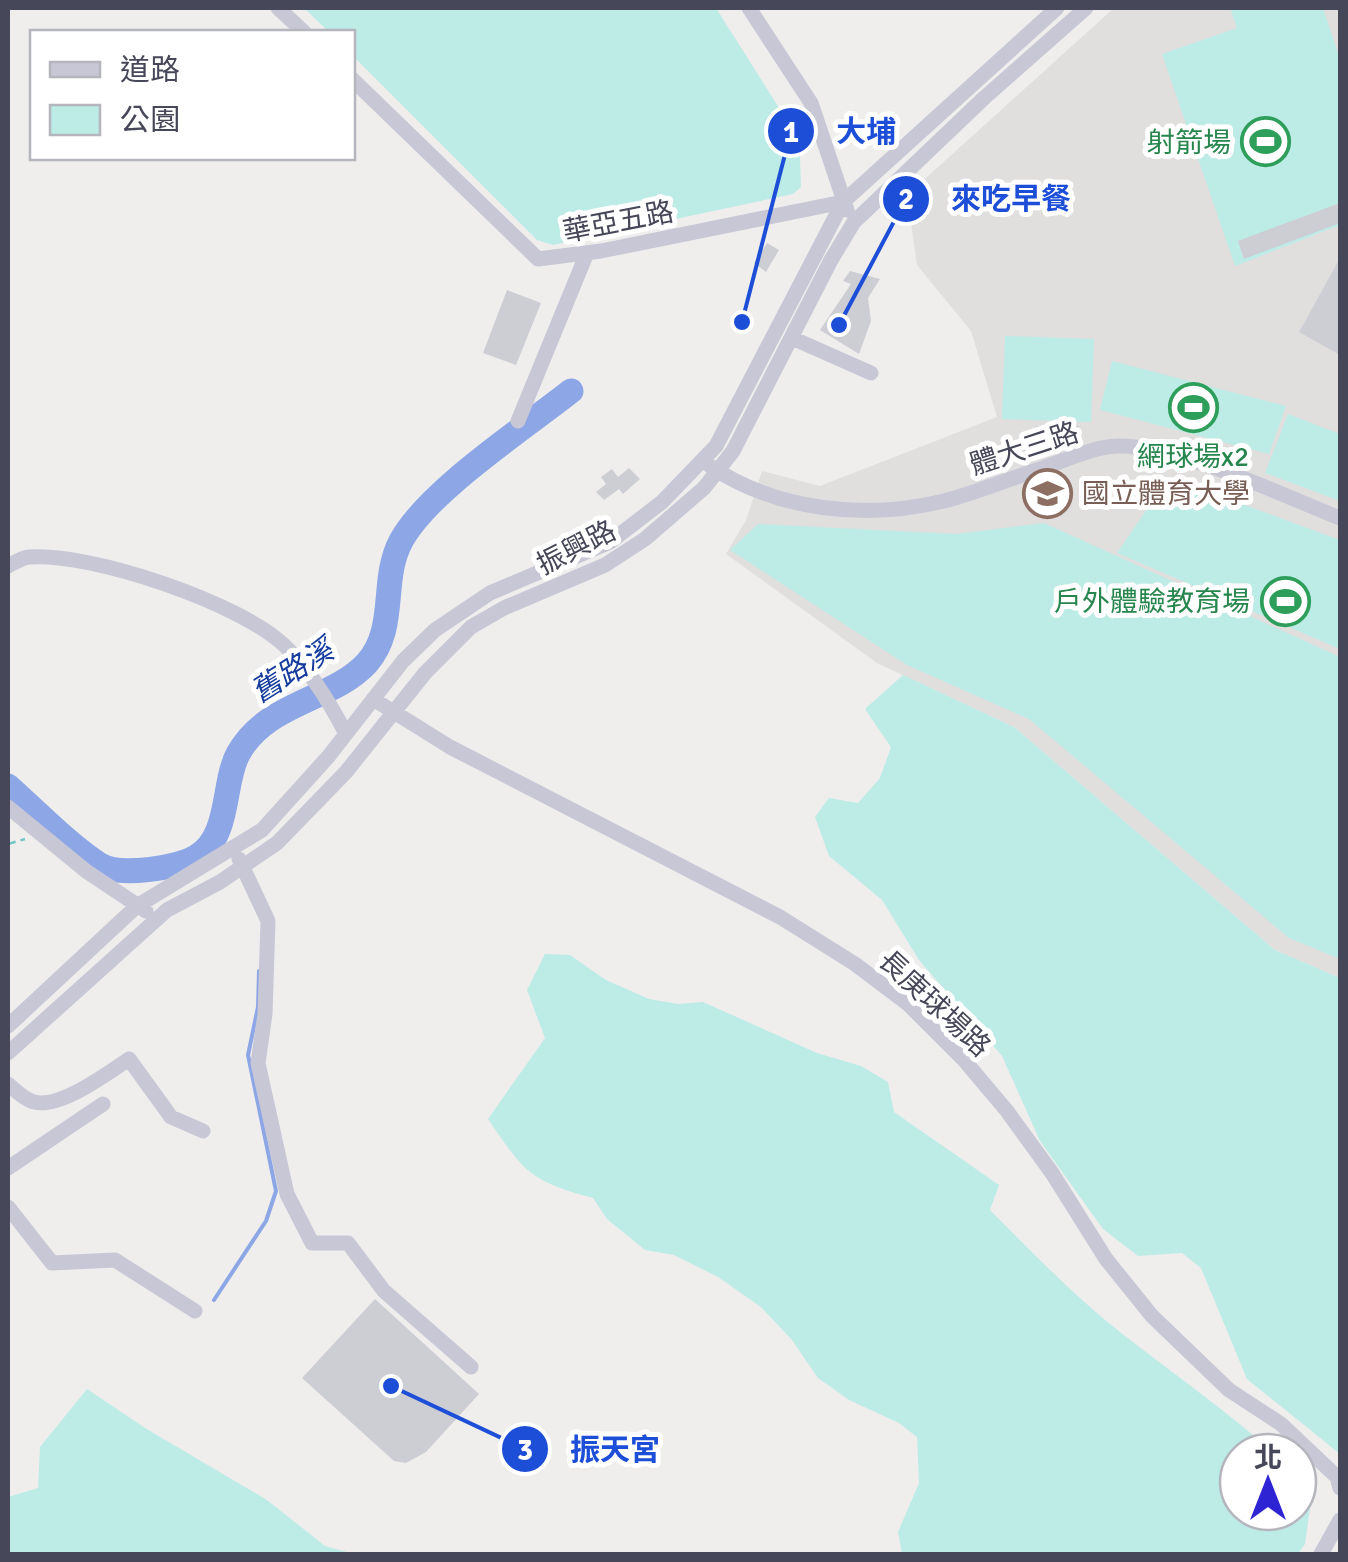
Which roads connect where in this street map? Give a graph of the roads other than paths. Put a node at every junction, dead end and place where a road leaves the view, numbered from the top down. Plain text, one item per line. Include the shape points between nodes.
1 (278, 8) edge
2 (750, 8) edge
3 (1058, 8) edge
4 (1086, 8) edge
5 (302, 30) edge
6 (355, 82) edge
7 (843, 202) junction
8 (854, 222) junction
9 (587, 253) junction
10 (792, 338) junction
11 (871, 373) dead end
12 (518, 421) dead end
13 (703, 461) junction
14 (718, 471) junction
15 (1340, 518) edge
16 (8, 566) edge
17 (373, 699) junction
18 (395, 714) junction
19 (346, 734) junction
20 (8, 806) edge
21 (233, 848) junction
22 (242, 866) junction
23 (138, 906) junction
24 (158, 917) junction
25 (8, 1026) edge
26 (8, 1053) edge
27 (8, 1084) edge
28 (103, 1104) dead end
29 (203, 1130) dead end
30 (8, 1168) edge
31 (8, 1208) edge
32 (195, 1310) dead end
33 (471, 1367) dead end
34 (1340, 1488) edge
35 (1340, 1520) edge
36 (1321, 1554) edge

1 - 5 street
2 - 7 street via 811,103
3 - 7 street, 振興路
4 - 8 street, 振興路
6 - 9 street, 華亞五路 via 538,259
7 - 8 street
7 - 9 street, 華亞五路
7 - 13 street, 振興路
8 - 10 street, 振興路
9 - 12 street
10 - 11 street
10 - 14 street, 振興路
13 - 14 street, 體大三路
13 - 17 street, 振興路 via 610,542 460,611 403,661
14 - 15 street, 體大三路 via 755,491 810,506 886,510 944,501 1114,446 1152,448
14 - 18 street, 振興路 via 666,522 605,565 471,627
16 - 19 street via 26,557 100,563 250,621 284,645
17 - 18 street, 長庚球場路
17 - 19 street, 振興路
18 - 22 street, 振興路 via 277,842
18 - 34 street, 長庚球場路 via 780,917 908,1004 1007,1111 1106,1260 1152,1316 1228,1390 1281,1424 1337,1477
19 - 21 street, 振興路 via 262,830
20 - 23 street
21 - 22 street
21 - 23 street, 振興路
22 - 24 street, 振興路
22 - 33 street via 268,922 258,1063 287,1194 312,1243 348,1243 384,1291
23 - 24 street
23 - 25 street, 振興路
24 - 26 street, 振興路
27 - 29 street via 32,1102 45,1103 129,1059 171,1117
28 - 30 street
31 - 32 street via 52,1262 115,1260
35 - 36 street

